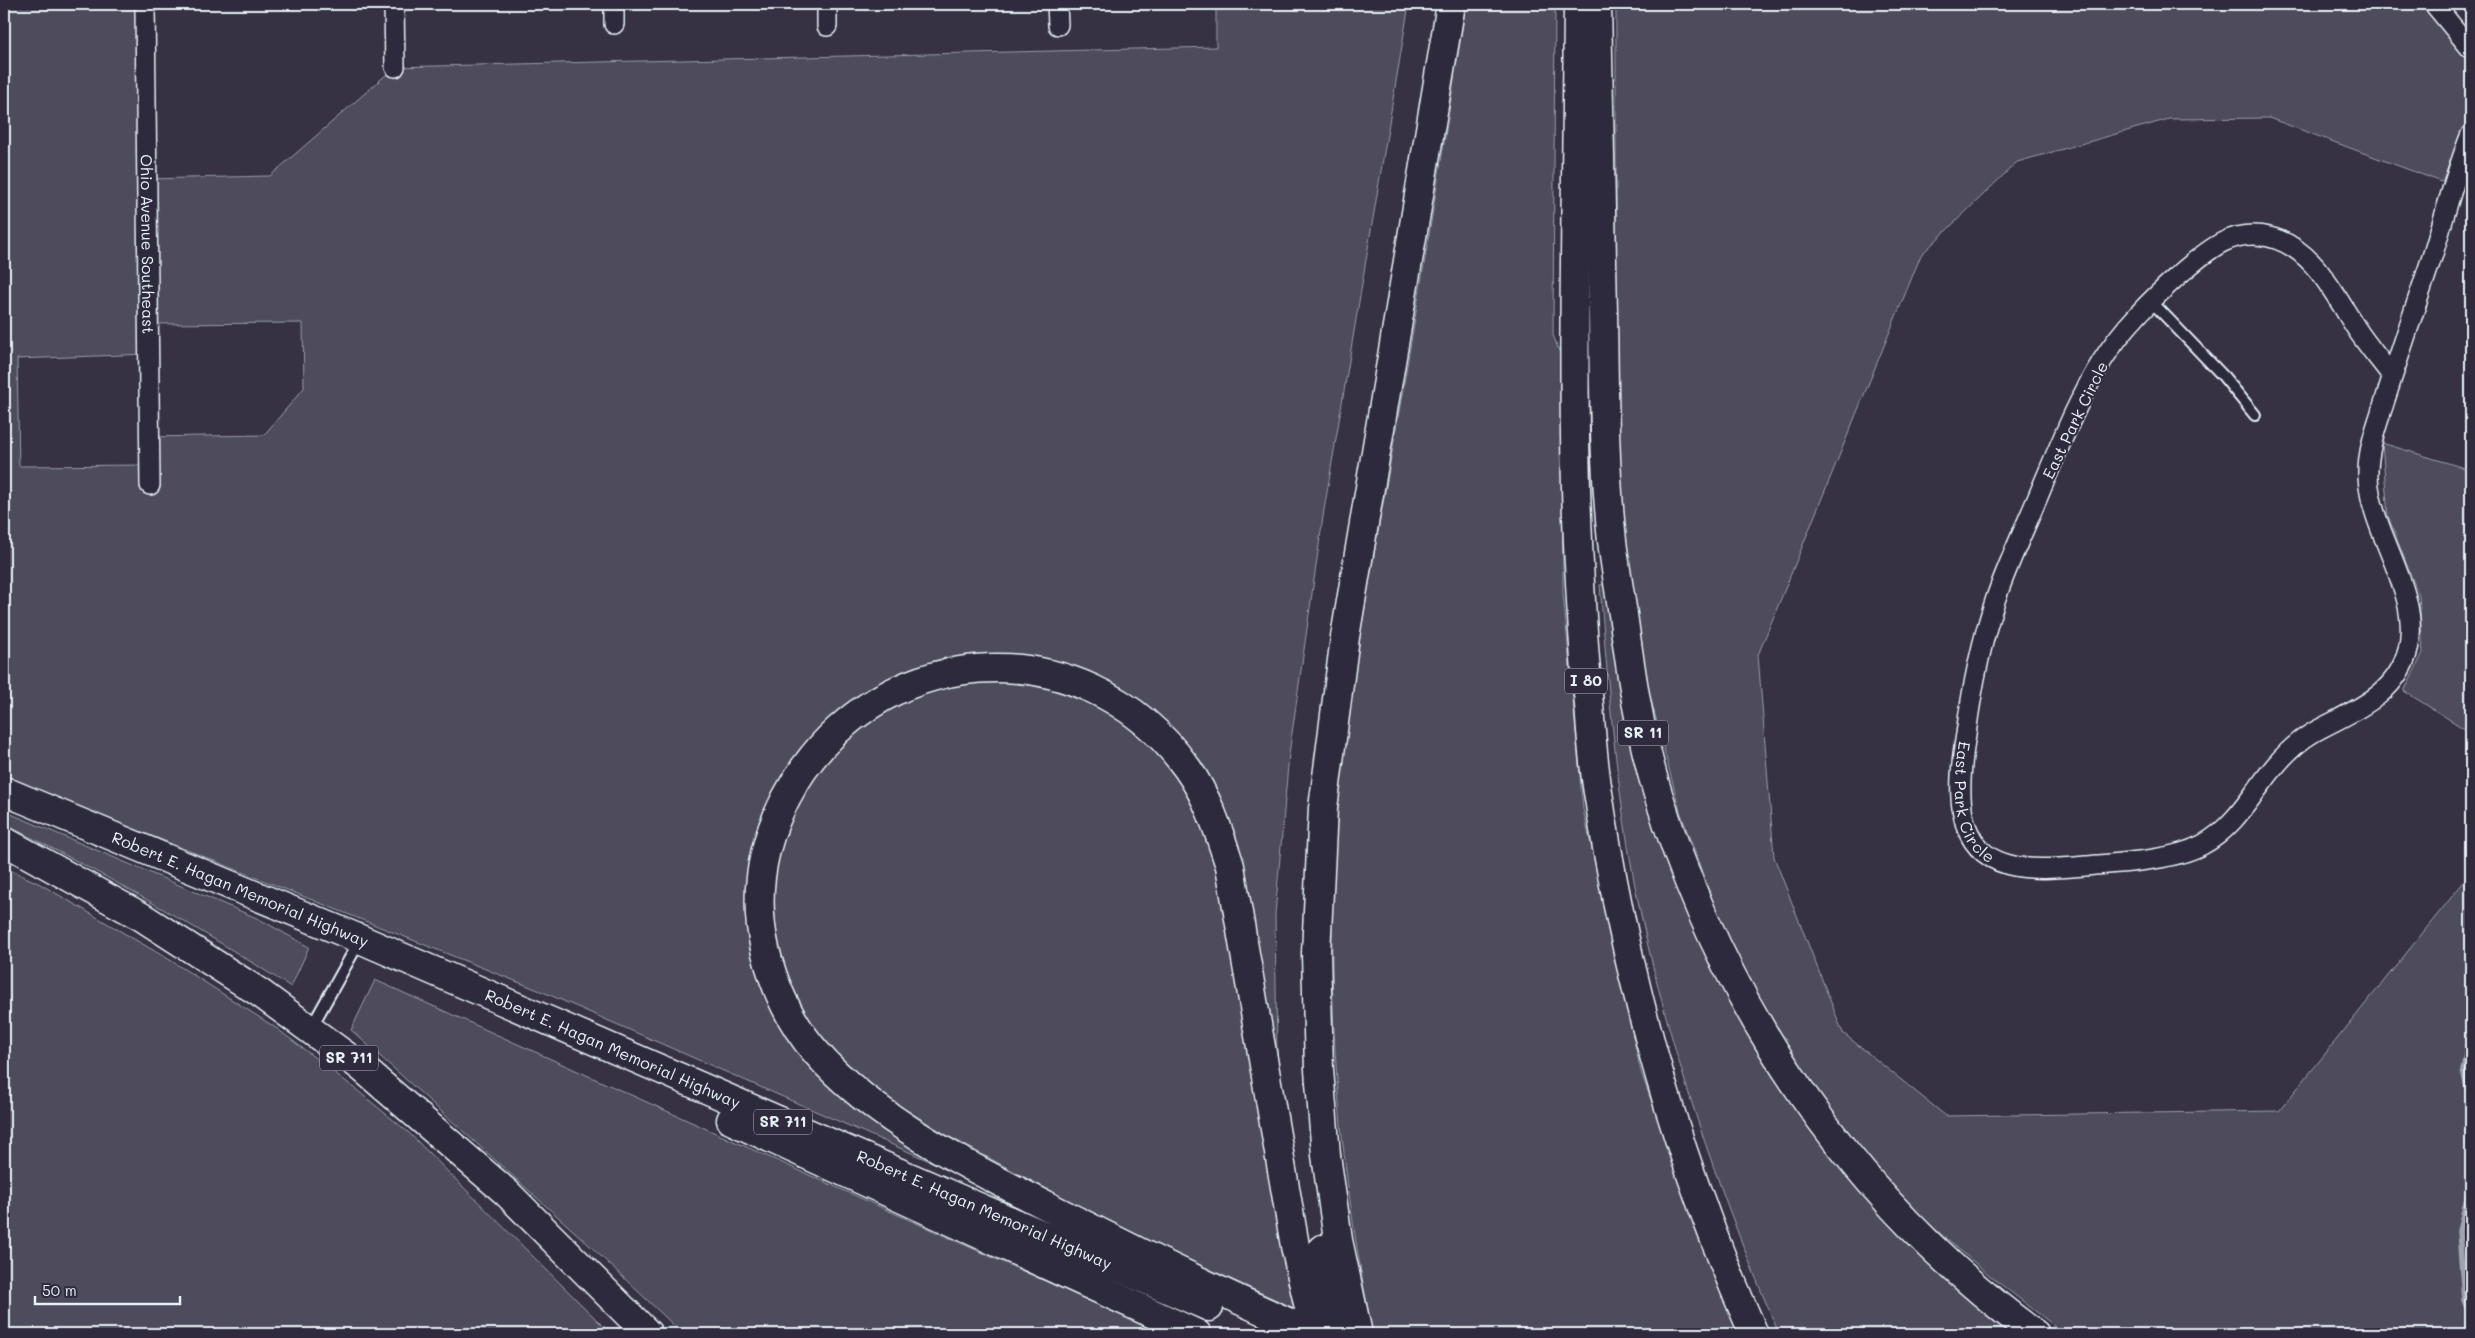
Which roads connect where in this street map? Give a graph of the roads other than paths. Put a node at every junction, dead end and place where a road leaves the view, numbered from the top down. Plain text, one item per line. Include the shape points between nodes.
1 (145, 4) edge
2 (394, 4) edge
3 (614, 4) edge
4 (827, 4) edge
5 (1057, 4) edge
6 (1434, 4) edge
7 (1450, 4) edge
8 (1578, 4) edge
9 (1597, 4) edge
10 (2434, 4) edge
11 (614, 24) dead end
12 (1058, 25) dead end
13 (827, 26) dead end
14 (2471, 49) edge
15 (395, 67) dead end
16 (2471, 134) edge
17 (2151, 301) junction
18 (2392, 376) junction
19 (2256, 415) dead end
20 (150, 485) dead end
21 (4, 791) edge
22 (4, 841) edge
23 (360, 939) junction
24 (310, 1029) junction
25 (589, 1038) junction
26 (1204, 1295) junction
27 (648, 1334) edge
28 (1197, 1334) edge
29 (1276, 1334) edge
30 (1305, 1334) edge
31 (1315, 1334) edge
32 (1338, 1334) edge
33 (1358, 1334) edge
34 (1754, 1334) edge
35 (2035, 1334) edge

1 - 20 street, Ohio Avenue Southeast
2 - 15 street
3 - 11 street
4 - 13 street
5 - 12 street
6 - 32 highway via 1322,682 1306,823 1299,956 1304,1072 1321,1242
7 - 33 highway via 1347,627 1323,808 1316,944 1319,1070 1338,1240
8 - 34 highway, I 80 via 1576,490 1582,628 1596,783 1621,928 1638,1003 1706,1218
9 - 35 highway, SR 11 via 1606,463 1612,543 1629,662 1657,792 1685,873 1724,963 1780,1062 1834,1139 1898,1214 1956,1272
10 - 14 street
16 - 18 street
17 - 18 street, East Park Circle via 2202,254 2230,238 2246,234 2281,240 2309,260 2325,279
17 - 18 street, East Park Circle via 2132,320 2103,359 2082,396 1996,596 1982,642 1963,750 1961,801 1964,818 1976,844 2006,865 2022,869 2086,866 2175,854 2200,846 2231,822 2278,763 2300,742 2382,693 2402,666 2411,627 2408,604 2373,506 2368,470 2373,440
17 - 19 lane
21 - 23 highway, Robert E. Hagan Memorial Highway / SR 711
22 - 24 highway, SR 711 via 142,917
23 - 24 lane
23 - 25 highway, Robert E. Hagan Memorial Highway / SR 711
24 - 27 highway, SR 711 via 382,1085 507,1193
25 - 26 highway, Robert E. Hagan Memorial Highway / SR 711
25 - 28 highway via 686,1099
26 - 29 highway, Robert E. Hagan Memorial Highway / SR 711
26 - 30 highway via 1294,1325
26 - 31 highway via 990,1178 904,1125 828,1066 792,1017 778,989 761,932 759,893 764,852 784,802 812,758 838,730 892,693 956,671 1013,669 1061,675 1127,710 1161,738 1188,770 1207,803 1230,866 1295,1246

